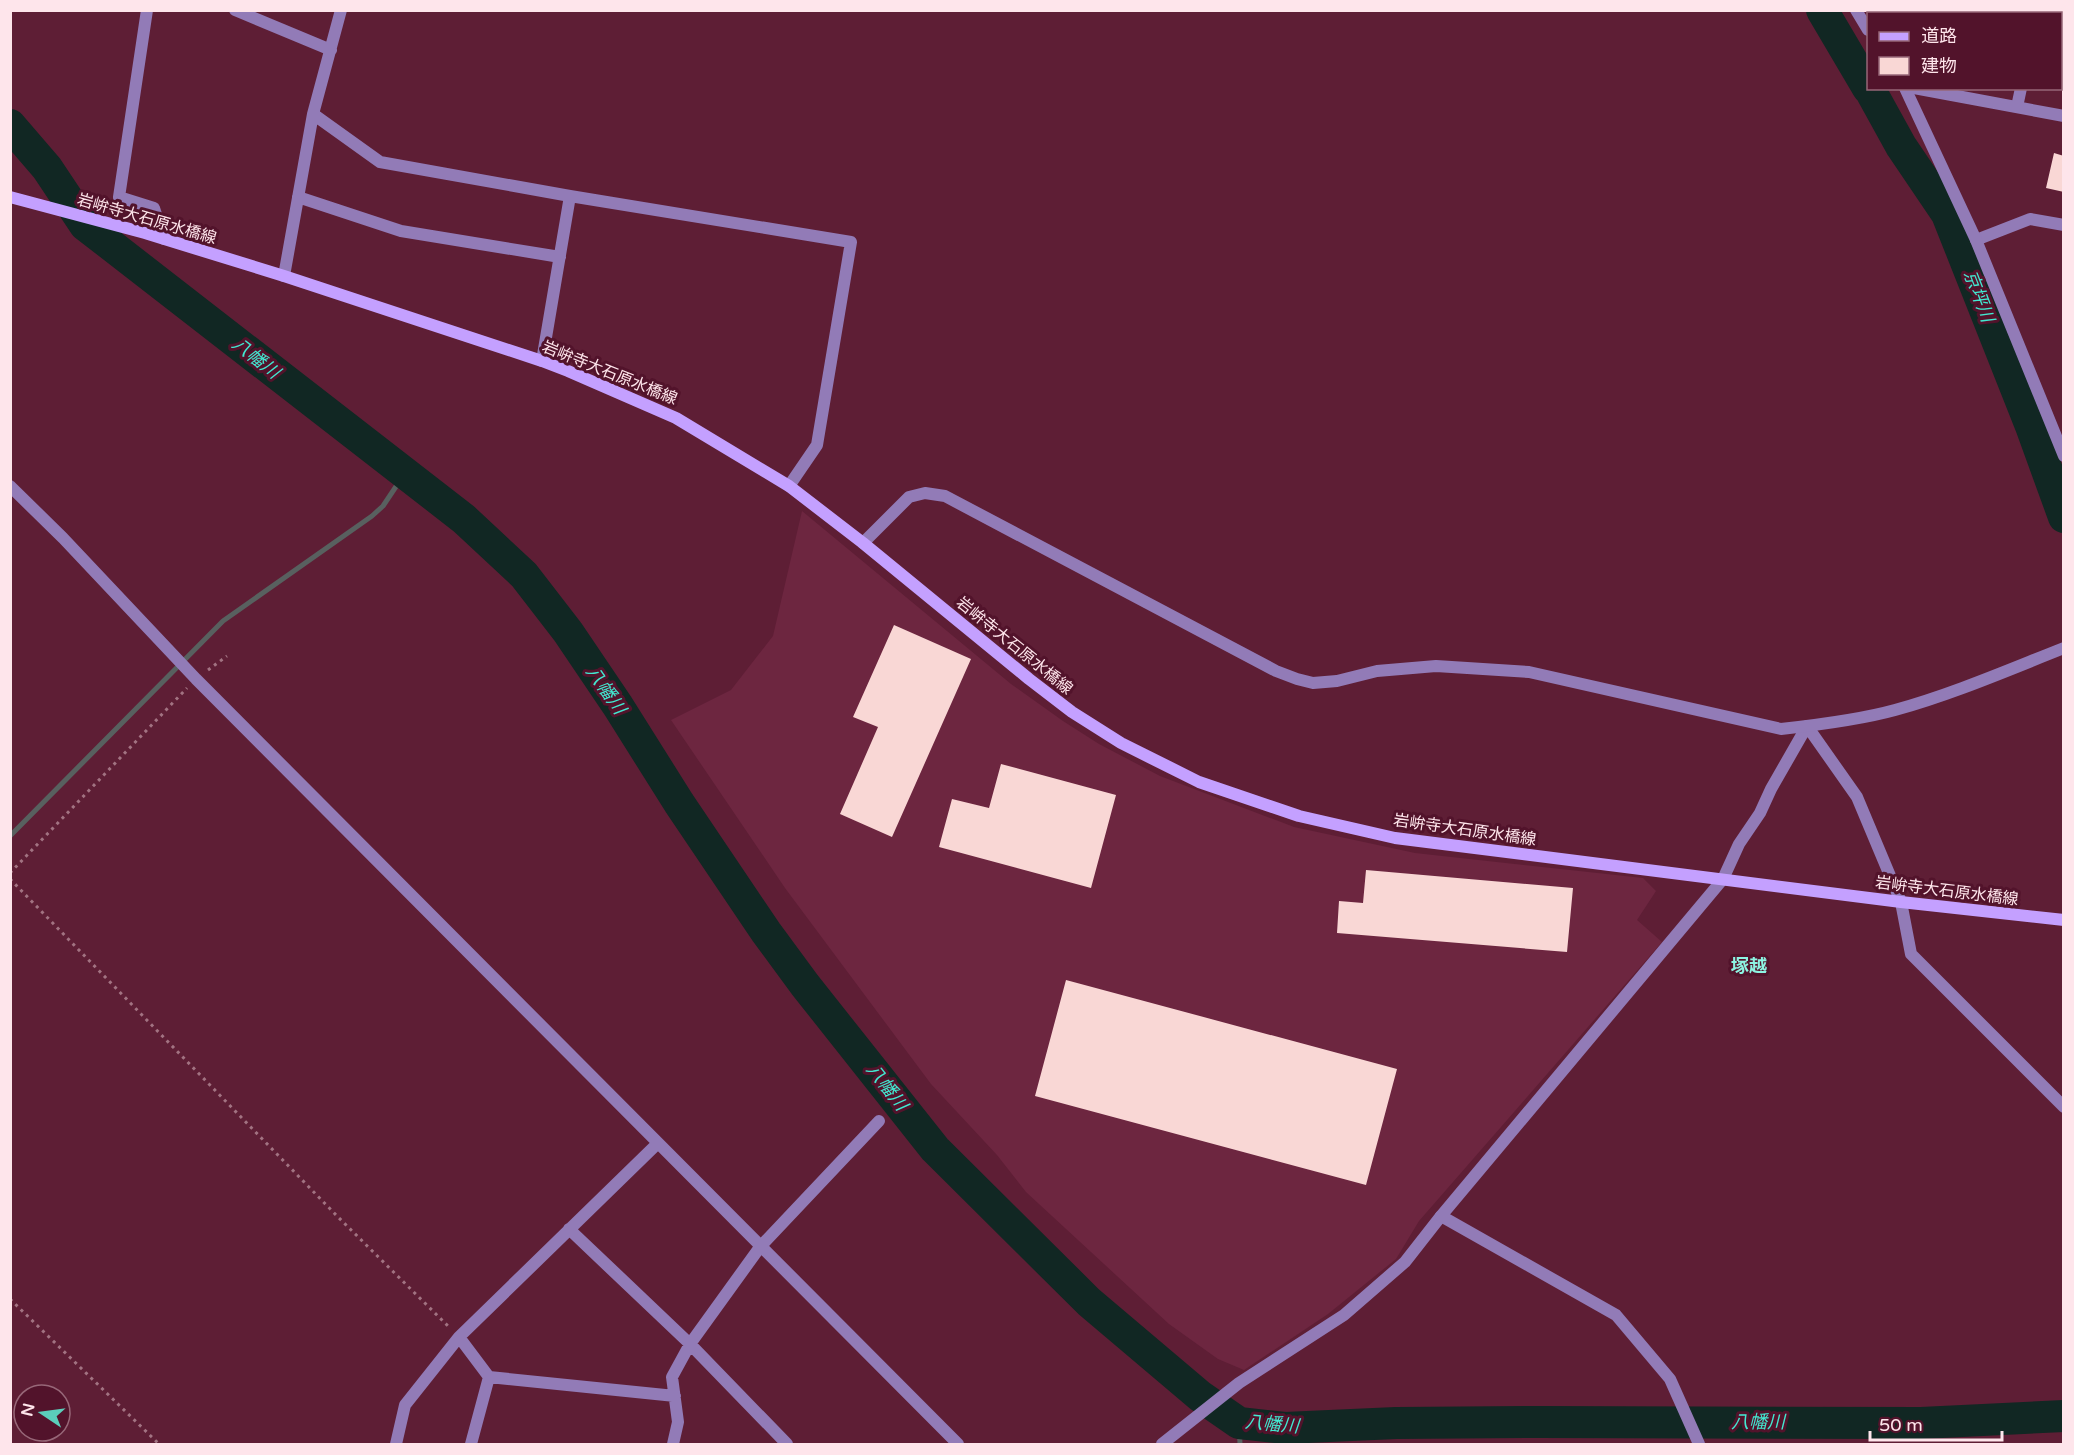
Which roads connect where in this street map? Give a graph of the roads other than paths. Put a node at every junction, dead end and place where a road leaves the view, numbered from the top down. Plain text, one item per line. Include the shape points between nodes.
1 (147, 10) edge
2 (236, 10) edge
3 (341, 10) edge
4 (1857, 10) edge
5 (1867, 27) edge
6 (331, 50) junction
7 (1906, 90) edge
8 (1925, 90) edge
9 (2021, 90) edge
10 (2017, 107) junction
11 (313, 114) junction
12 (2064, 116) edge
13 (570, 196) junction
14 (298, 197) junction
15 (16, 198) edge
16 (2064, 225) edge
17 (164, 239) junction
18 (1976, 240) junction
19 (560, 257) junction
20 (284, 276) junction
21 (542, 361) junction
22 (2064, 456) edge
23 (10, 486) edge
24 (789, 486) junction
25 (863, 543) junction
26 (2064, 648) edge
27 (1807, 726) junction
28 (1723, 879) junction
29 (1901, 902) junction
30 (2064, 920) edge
31 (2064, 1107) edge
32 (879, 1121) dead end
33 (657, 1144) junction
34 (1441, 1216) junction
35 (569, 1230) junction
36 (760, 1247) junction
37 (459, 1337) junction
38 (690, 1344) junction
39 (489, 1377) junction
40 (675, 1396) junction
41 (396, 1444) edge
42 (472, 1444) edge
43 (673, 1444) edge
44 (788, 1444) edge
45 (958, 1444) edge
46 (1162, 1444) edge
47 (1698, 1444) edge

1 - 17 street via 119,197 154,208
2 - 6 street
3 - 6 street
4 - 5 street
6 - 11 street
7 - 18 street
8 - 10 street
9 - 10 street
10 - 12 street
11 - 13 street via 380,162
11 - 14 street
13 - 19 street
13 - 24 street via 851,242 817,445
14 - 19 street via 400,231
14 - 20 street
15 - 17 main road, 岩峅寺大石原水橋線
16 - 18 street via 2030,219
17 - 20 main road, 岩峅寺大石原水橋線
18 - 22 street
19 - 21 street
20 - 21 main road, 岩峅寺大石原水橋線
21 - 24 main road, 岩峅寺大石原水橋線 via 676,417
23 - 33 street
24 - 25 main road, 岩峅寺大石原水橋線
25 - 27 street via 909,497 925,493 945,496 1275,671 1297,679 1336,681 1377,671 1436,666 1528,672 1781,729
25 - 28 main road, 岩峅寺大石原水橋線 via 1072,712 1121,743 1199,782 1299,816 1395,838
26 - 27 street via 1892,711
27 - 28 street
27 - 29 street via 1857,797
28 - 29 main road, 岩峅寺大石原水橋線
28 - 34 street
29 - 30 main road, 岩峅寺大石原水橋線
29 - 31 street via 1911,954
32 - 36 street
33 - 35 street
33 - 36 street
34 - 46 street via 1405,1262 1344,1315 1239,1383
34 - 47 street via 1616,1315 1670,1379
35 - 37 street
35 - 38 street
36 - 38 street
36 - 45 street
37 - 39 street
37 - 41 street via 405,1405
38 - 40 street via 672,1377
38 - 44 street
39 - 40 street
39 - 42 street
40 - 43 street via 678,1422

